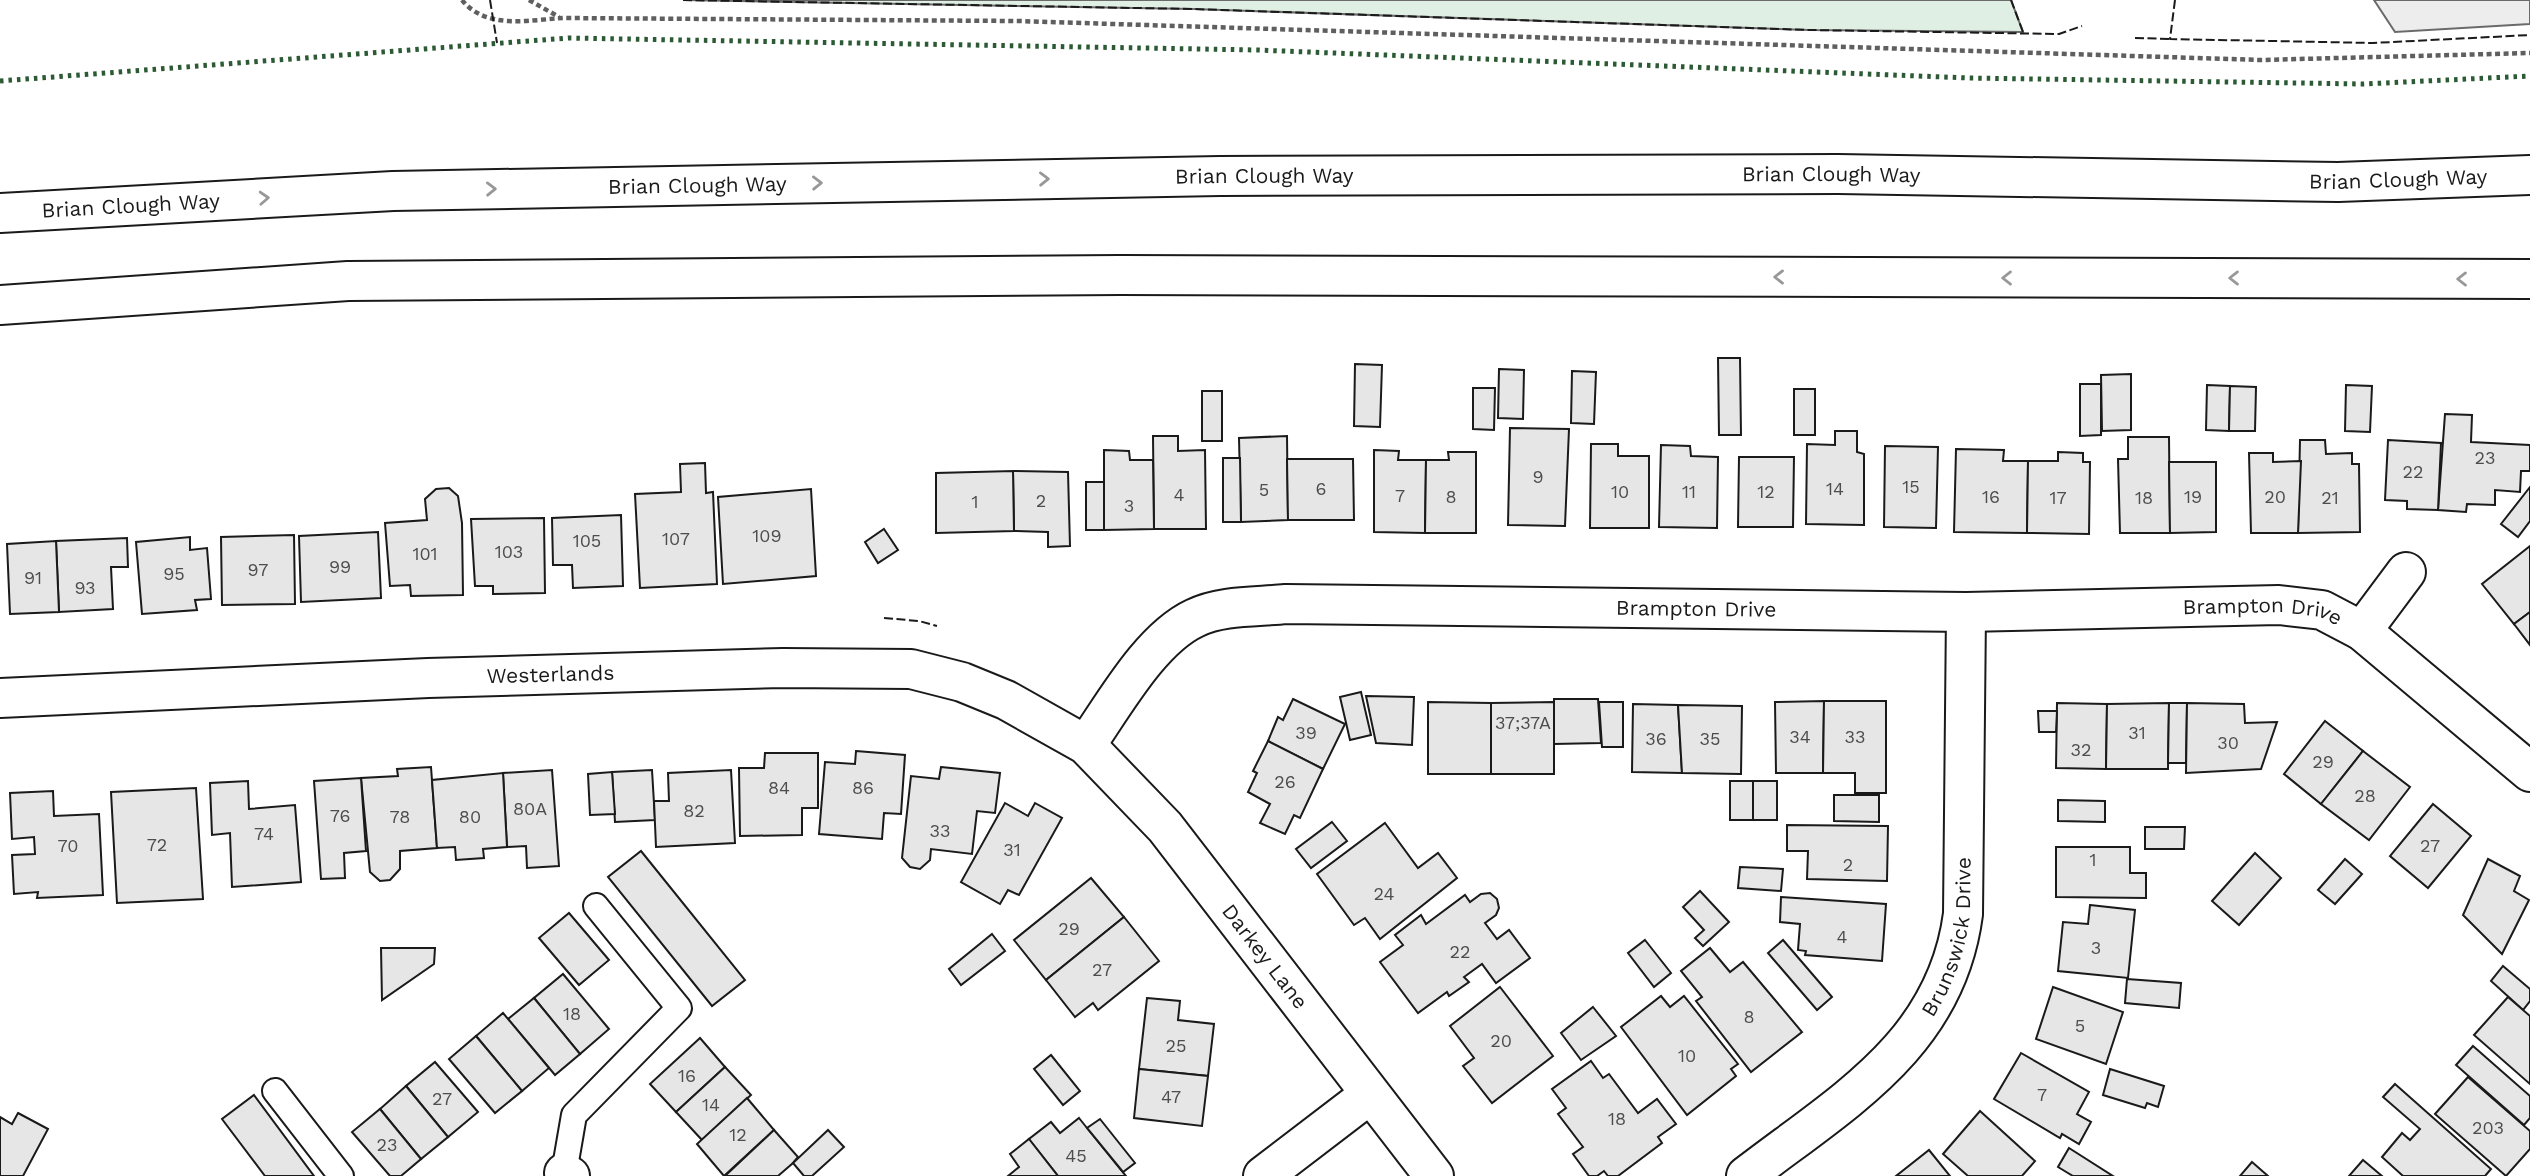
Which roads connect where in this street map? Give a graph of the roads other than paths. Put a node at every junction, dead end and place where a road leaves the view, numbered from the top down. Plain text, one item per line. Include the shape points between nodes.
1 (2530, 175) edge
2 (0, 213) edge
3 (2530, 279) edge
4 (0, 305) edge
5 (2406, 572) dead end
6 (1966, 612) junction
7 (2362, 632) junction
8 (0, 698) edge
9 (1086, 745) junction
10 (2530, 772) edge
11 (596, 906) dead end
12 (275, 1091) dead end
13 (1369, 1095) junction
14 (564, 1175) edge
15 (341, 1176) edge
16 (1263, 1176) edge
17 (1434, 1176) edge
18 (1746, 1176) edge

2 -> 1 main road, Brian Clough Way via 393,191 1206,176 1839,174 2338,182
3 -> 4 main road via 1106,275 362,281
5 - 7 main road, Brampton Drive
6 - 7 main road, Brampton Drive via 2279,605 2322,610
6 - 9 main road, Brampton Drive via 1286,604 1227,609 1195,617 1168,636
6 - 18 main road, Brunswick Drive via 1959,949 1942,991 1913,1038 1878,1075
7 - 10 main road, Brampton Drive
8 - 9 main road, Westerlands via 428,678 911,668 1006,699
9 - 13 main road, Darkey Lane via 1165,827
11 - 14 lane via 679,1008 574,1115
12 - 15 lane
13 - 16 main road
13 - 17 main road, Darkey Lane

